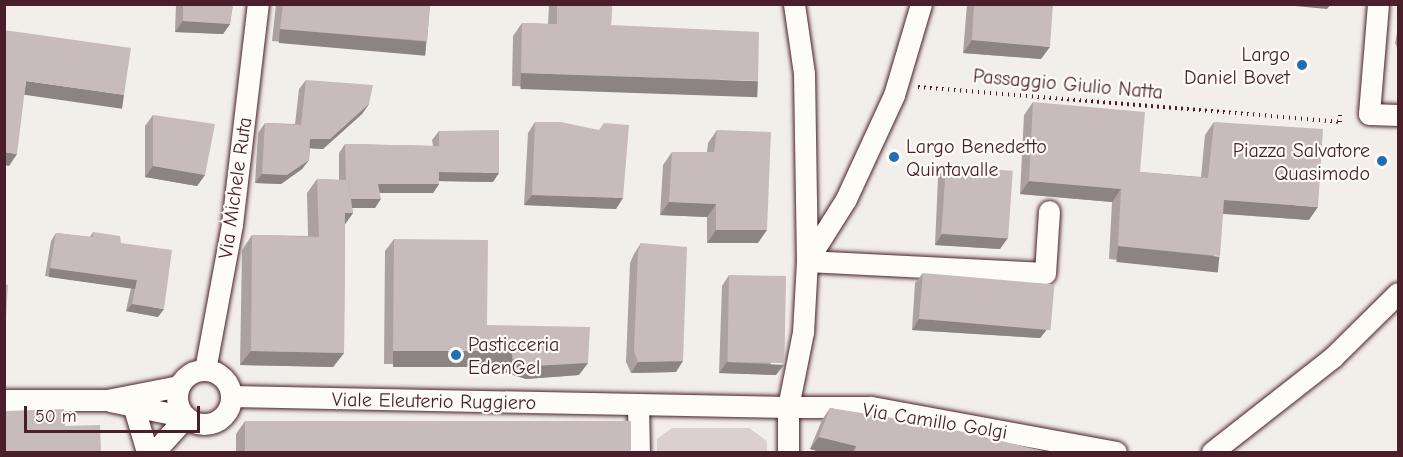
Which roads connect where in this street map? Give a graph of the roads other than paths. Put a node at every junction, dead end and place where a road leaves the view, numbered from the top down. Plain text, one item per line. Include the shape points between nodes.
1 (258, 4) edge
2 (794, 4) edge
3 (921, 4) edge
4 (1378, 4) edge
5 (1398, 115) edge
6 (1049, 211) dead end
7 (807, 261) junction
8 (1398, 293) edge
9 (205, 370) junction
10 (178, 386) junction
11 (231, 396) junction
12 (4, 400) edge
13 (107, 400) junction
14 (638, 405) junction
15 (788, 407) junction
16 (134, 408) junction
17 (186, 417) junction
18 (147, 453) edge
19 (154, 453) edge
20 (639, 453) edge
21 (788, 453) edge
22 (1116, 453) edge
23 (1212, 453) edge

1 - 9 street, Via Michele Ruta via 232,224
2 - 7 street via 804,73
3 - 7 street via 894,95 846,199
4 - 5 street via 1369,114
6 - 7 street via 1045,273
7 - 15 street via 802,332
8 - 23 street via 1333,357
9 - 10 street via 194,371
9 - 11 street via 220,375
10 - 13 street
10 - 17 street via 177,402
11 - 14 street, Viale Eleuterio Ruggiero
11 - 17 street via 219,419 202,423
12 - 13 street
13 - 16 street
14 - 15 street, Viale Eleuterio Ruggiero
14 - 20 street
15 - 21 street
15 - 22 street, Via Camillo Golgi via 871,407
16 - 17 street
16 - 18 street
17 - 19 street

